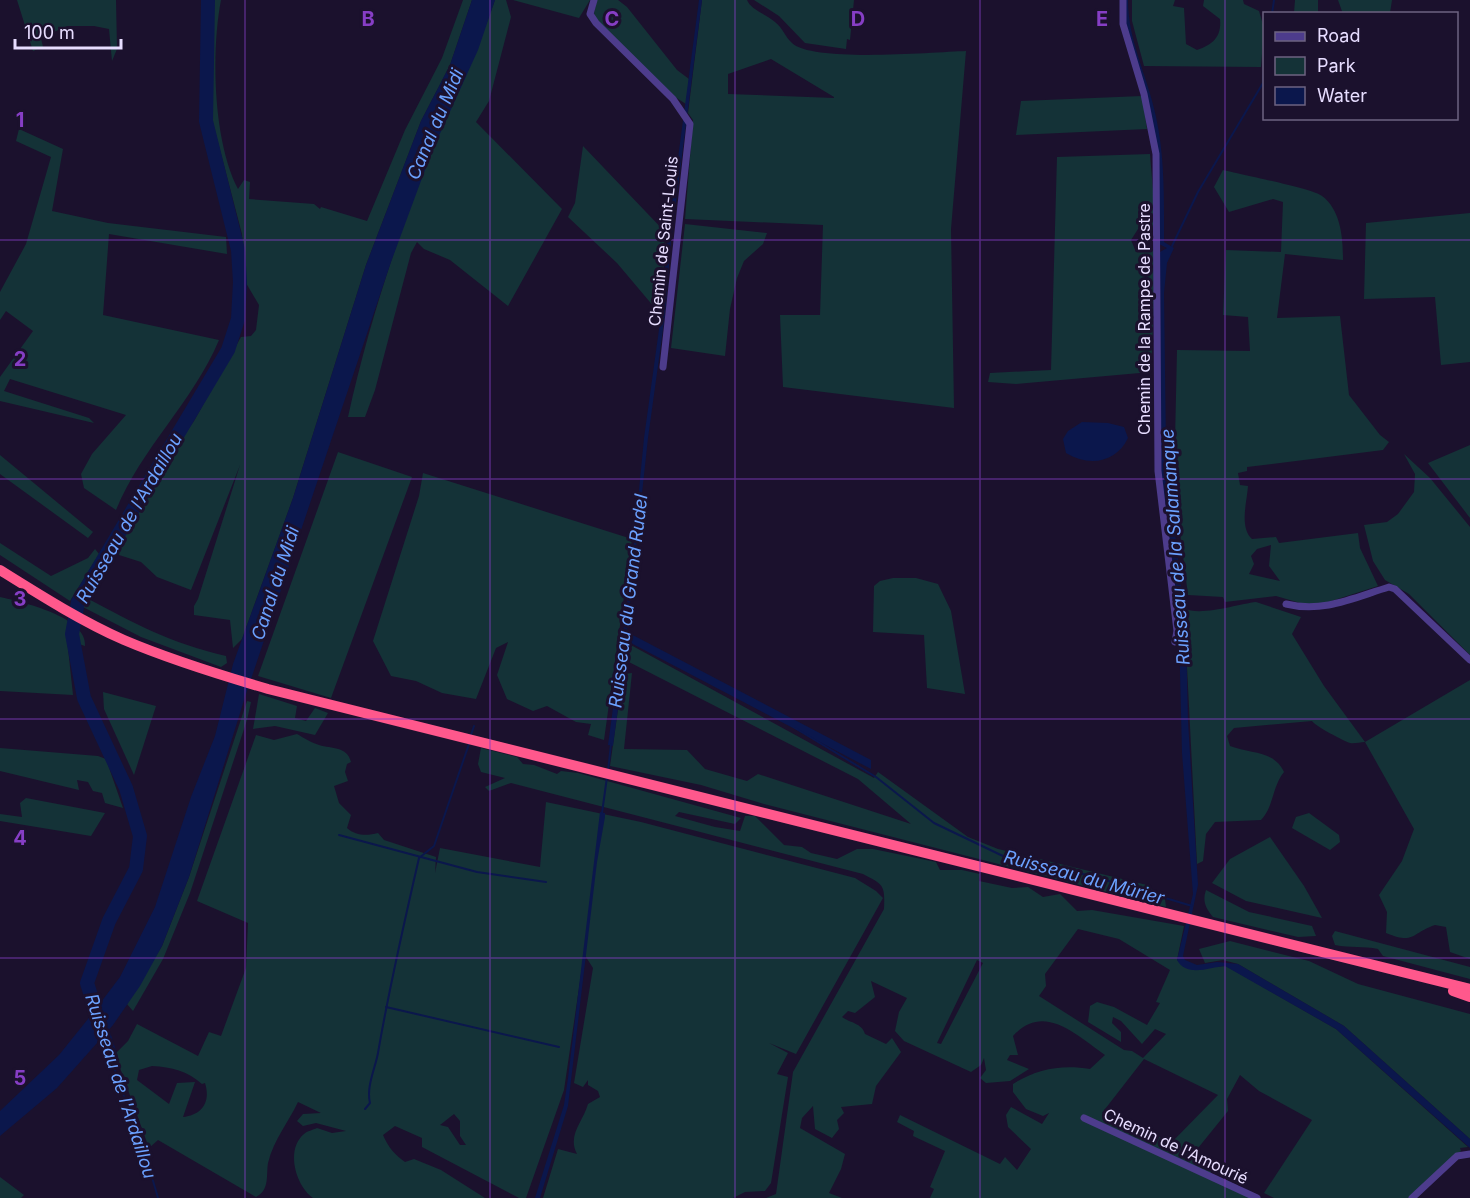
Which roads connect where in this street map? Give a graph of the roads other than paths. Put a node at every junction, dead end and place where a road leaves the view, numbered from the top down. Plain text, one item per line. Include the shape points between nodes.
1 (594, 0) edge
2 (1123, 0) edge
3 (663, 367) dead end
4 (0, 565) edge
5 (0, 570) edge
6 (0, 578) edge
7 (1286, 604) dead end
8 (62, 607) junction
9 (1175, 642) dead end
10 (1470, 660) edge
11 (1376, 966) junction
12 (1470, 988) edge
13 (1470, 997) edge
14 (1084, 1118) dead end
15 (1470, 1154) edge
16 (1257, 1198) edge
17 (1412, 1198) edge

1 - 3 street, Chemin de Saint-Louis via 590,14 596,23 689,119
2 - 9 street, Chemin de la Rampe de Pastre via 1123,24 1144,94 1156,154 1158,471 1177,631
4 - 8 highway
5 - 8 highway
6 - 8 highway
7 - 10 street via 1307,609 1323,607 1389,587
8 - 11 highway via 155,651 268,689
11 - 12 highway
11 - 13 highway
14 - 16 street, Chemin de l'Amourié
15 - 17 street via 1457,1156

